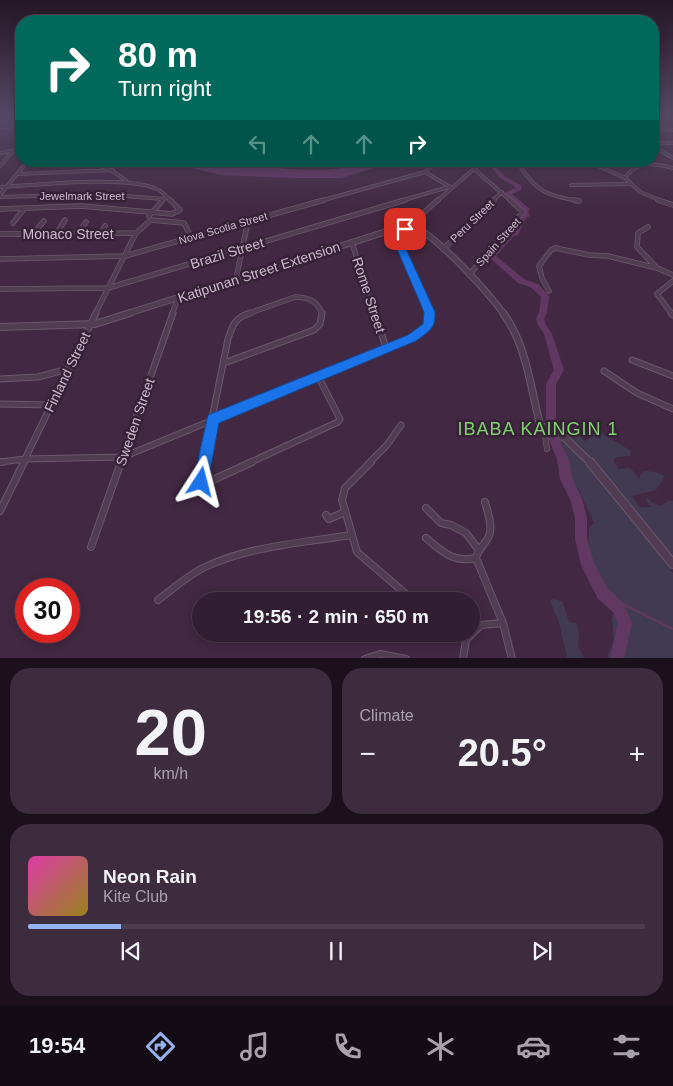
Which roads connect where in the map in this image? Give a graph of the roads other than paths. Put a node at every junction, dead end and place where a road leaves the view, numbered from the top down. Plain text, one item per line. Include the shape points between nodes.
1 (659, 149) edge
2 (14, 150) joint
3 (0, 153) edge
4 (673, 158) edge
5 (5, 161) junction
6 (0, 162) edge
7 (659, 165) edge
8 (0, 166) edge
9 (23, 167) edge
10 (102, 167) edge
11 (431, 167) edge
12 (476, 167) edge
13 (521, 167) edge
14 (602, 167) edge
15 (636, 167) edge
16 (673, 168) edge
17 (474, 169) junction
18 (114, 170) junction
19 (425, 172) junction
20 (17, 174) junction
21 (625, 178) junction
22 (128, 183) junction
23 (629, 184) junction
24 (8, 185) junction
25 (571, 185) dead end
26 (0, 186) edge
27 (450, 187) junction
28 (502, 192) junction
29 (0, 196) edge
30 (165, 198) junction
31 (579, 201) dead end
32 (673, 205) edge
33 (0, 209) edge
34 (24, 209) junction
35 (152, 212) junction
36 (149, 216) dead end
37 (65, 220) dead end
38 (44, 221) dead end
39 (248, 221) junction
40 (86, 222) dead end
41 (13, 223) dead end
42 (105, 226) dead end
43 (408, 226) junction
44 (648, 227) dead end
45 (78, 233) junction
46 (101, 233) junction
47 (136, 233) junction
48 (0, 234) edge
49 (33, 234) junction
50 (56, 234) junction
51 (191, 237) junction
52 (352, 243) junction
53 (241, 248) junction
54 (442, 249) junction
55 (124, 256) junction
56 (0, 259) edge
57 (657, 268) junction
58 (469, 275) junction
59 (671, 275) edge
60 (236, 279) junction
61 (673, 281) edge
62 (108, 288) junction
63 (0, 289) edge
64 (549, 291) dead end
65 (178, 298) junction
66 (673, 315) edge
67 (90, 325) junction
68 (0, 327) edge
69 (386, 348) junction
70 (632, 360) dead end
71 (224, 363) junction
72 (68, 369) junction
73 (604, 371) dead end
74 (318, 376) junction
75 (673, 376) edge
76 (0, 380) edge
77 (0, 404) edge
78 (51, 405) junction
79 (673, 409) edge
80 (213, 419) junction
81 (401, 425) dead end
82 (549, 431) junction
83 (547, 449) dead end
84 (124, 457) junction
85 (25, 458) junction
86 (0, 462) edge
87 (485, 502) dead end
88 (426, 508) dead end
89 (0, 511) edge
90 (345, 512) junction
91 (326, 514) dead end
92 (351, 535) junction
93 (426, 538) dead end
94 (91, 547) dead end
95 (478, 549) junction
96 (476, 558) junction
97 (673, 564) edge
98 (404, 592) edge
99 (158, 600) dead end
100 (503, 623) junction
101 (480, 626) edge
102 (466, 642) edge
103 (365, 658) edge
104 (406, 658) edge
105 (463, 658) edge
106 (512, 658) edge

1 - 4 street
2 - 3 street
2 - 5 street
5 - 6 street
5 - 8 street
7 - 16 street
9 - 20 street
10 - 18 street
11 - 19 street, Nova Scotia Street
12 - 17 street
13 - 31 street via 544,194
14 - 21 street
15 - 21 street
17 - 27 street
17 - 28 street, Spain Street
18 - 20 street
18 - 22 street
19 - 27 street
19 - 39 street, Nova Scotia Street
20 - 24 street
21 - 23 street
22 - 24 street
22 - 30 street via 154,187
23 - 25 street
23 - 32 street
24 - 26 street
24 - 29 street
27 - 43 street
27 - 53 street, Brazil Street
28 - 54 street, Peru Street
28 - 58 street, Spain Street via 523,213
29 - 30 street, Jewelmark Street via 100,194
30 - 35 street
30 - 35 street via 179,208 179,212
33 - 34 street
34 - 35 street via 81,206
34 - 41 street
35 - 36 street
37 - 50 street
38 - 49 street
39 - 51 street, Nova Scotia Street
39 - 53 street
40 - 45 street
42 - 46 street
43 - 52 street, Katipunan Street Extension
43 - 54 street via 420,230
43 - 69 street via 401,249 430,312 430,322 412,338
44 - 57 street via 638,233 637,247
45 - 46 street, Monaco Street
45 - 50 street, Monaco Street
46 - 47 street, Monaco Street
47 - 51 street via 150,220 184,223
47 - 55 street, Finland Street
48 - 49 street, Monaco Street
49 - 50 street, Monaco Street
51 - 55 street, Nova Scotia Street
52 - 60 street, Katipunan Street Extension
52 - 69 street, Rome Street
53 - 60 street
53 - 62 street, Brazil Street
54 - 58 street
55 - 56 street, Nova Scotia Street
55 - 62 street, Finland Street
57 - 59 street
57 - 64 street via 554,248 539,266
58 - 82 street via 511,323 518,338 538,421
59 - 61 street
60 - 65 street, Katipunan Street Extension
61 - 66 street via 657,294
62 - 63 street, Brazil Street
62 - 67 street, Finland Street
65 - 67 street, Katipunan Street Extension
65 - 84 street, Sweden Street
67 - 68 street, Katipunan Street Extension
67 - 72 street, Finland Street
69 - 74 street
70 - 75 street
71 - 71 street via 233,323 238,317 295,297 304,296 316,302 322,317 320,326 314,330
71 - 80 street
72 - 76 street via 38,377
72 - 78 street, Finland Street
73 - 79 street via 628,389
74 - 80 street
74 - 80 street via 340,419 338,422 206,484 200,479
77 - 78 street
78 - 85 street, Finland Street
80 - 84 street
81 - 90 street via 387,446 345,488 342,500
82 - 83 street
82 - 97 street via 573,444 597,469
84 - 85 street
84 - 94 street, Sweden Street
85 - 86 street
85 - 89 street, Finland Street
87 - 95 street via 490,532
88 - 95 street via 441,522 466,533
90 - 91 street via 329,519
90 - 92 street
92 - 98 street via 357,552
92 - 99 street via 229,557 199,570
93 - 96 street via 448,557 463,561
95 - 96 street
96 - 100 street
100 - 101 street
100 - 106 street
102 - 105 street
103 - 104 street via 382,653

